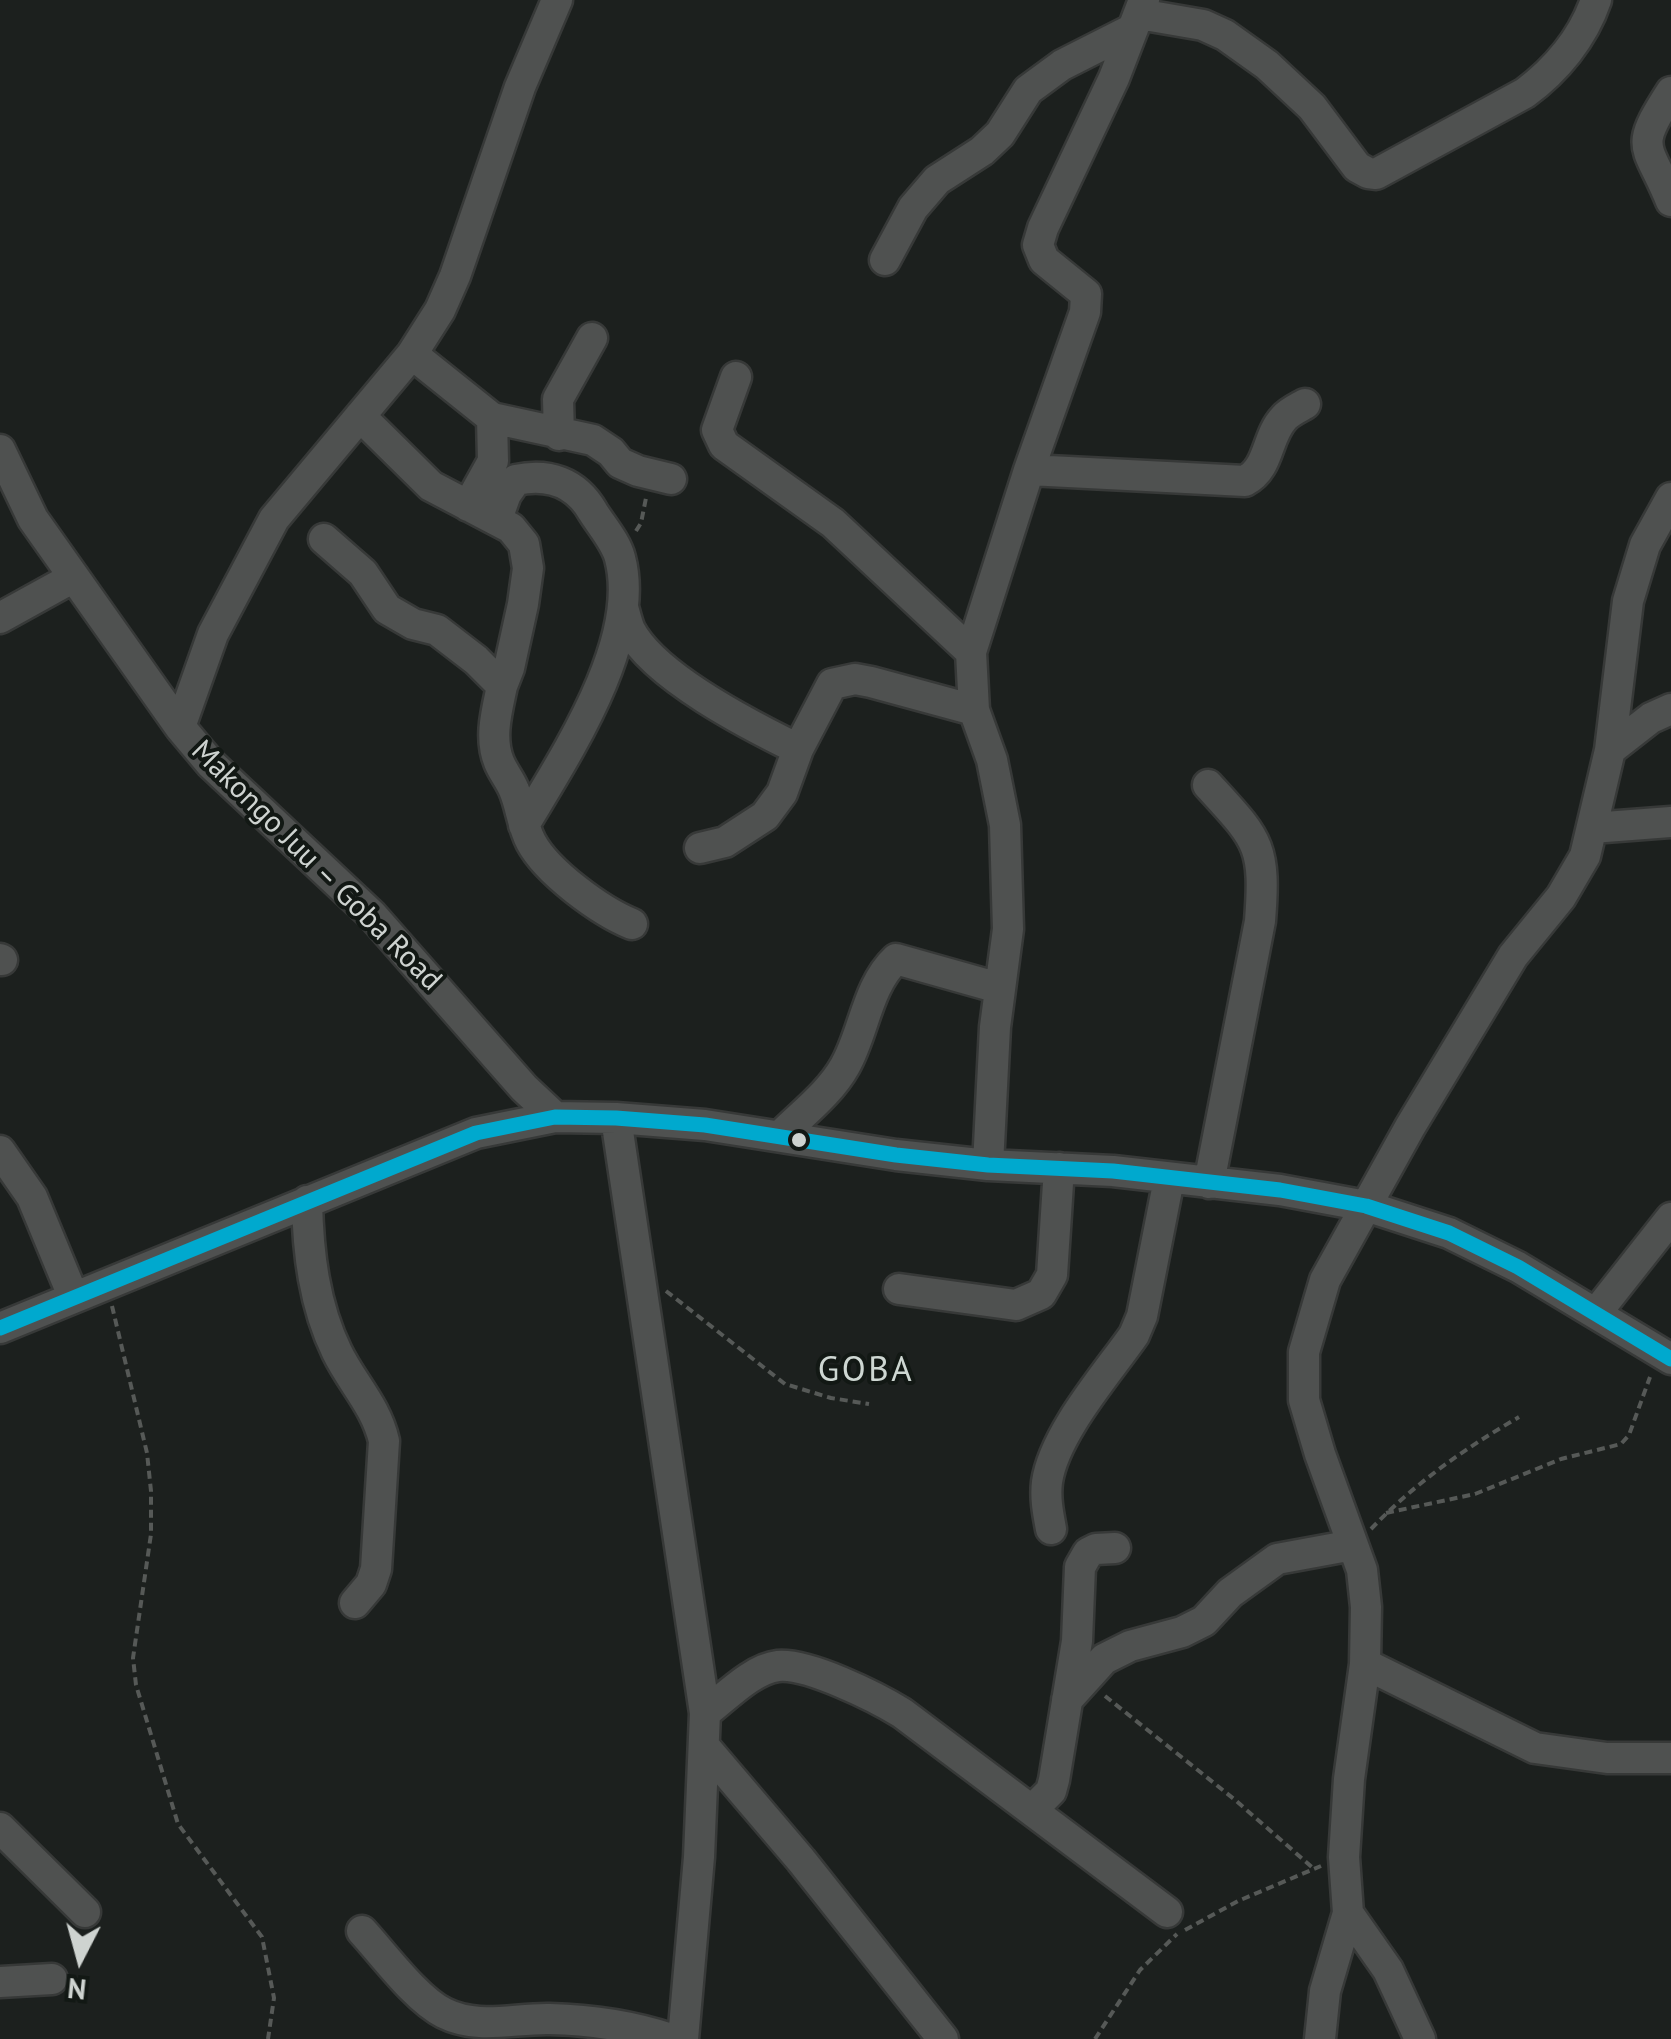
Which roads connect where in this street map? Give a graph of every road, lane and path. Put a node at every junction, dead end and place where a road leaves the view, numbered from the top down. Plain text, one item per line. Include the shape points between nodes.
1 (557, 0) edge
2 (1596, 0) edge
3 (1139, 14) edge
4 (1671, 92) edge
5 (1671, 200) edge
6 (886, 260) dead end
7 (592, 338) dead end
8 (412, 354) junction
9 (736, 377) dead end
10 (1305, 404) dead end
11 (360, 416) junction
12 (492, 418) junction
13 (559, 434) junction
14 (0, 450) edge
15 (1029, 470) junction
16 (660, 476) joint
17 (1671, 498) edge
18 (468, 506) junction
19 (497, 519) junction
20 (324, 539) dead end
21 (620, 556) junction
22 (74, 577) junction
23 (623, 607) junction
24 (0, 618) edge
25 (971, 652) junction
26 (502, 686) junction
27 (1671, 709) edge
28 (974, 710) junction
29 (180, 727) junction
30 (798, 749) junction
31 (1610, 750) junction
32 (1208, 785) dead end
33 (1671, 822) edge
34 (524, 825) junction
35 (1592, 828) junction
36 (700, 848) dead end
37 (632, 924) dead end
38 (999, 988) junction
39 (555, 1118) junction
40 (616, 1118) junction
41 (780, 1136) junction
42 (0, 1151) edge
43 (988, 1165) junction
44 (1059, 1168) junction
45 (1169, 1179) junction
46 (1209, 1183) junction
47 (307, 1201) junction
48 (1366, 1206) junction
49 (1671, 1218) edge
50 (639, 1269) junction
51 (105, 1282) junction
52 (898, 1288) dead end
53 (73, 1296) junction
54 (1598, 1312) junction
55 (0, 1328) edge
56 (1664, 1355) edge
57 (869, 1404) dead end
58 (1519, 1416) dead end
59 (1386, 1513) junction
60 (1051, 1528) dead end
61 (1353, 1545) junction
62 (1115, 1548) dead end
63 (355, 1603) dead end
64 (1364, 1664) junction
65 (1075, 1689) junction
66 (705, 1713) junction
67 (704, 1746) junction
68 (1671, 1758) edge
69 (1032, 1810) junction
70 (0, 1828) edge
71 (1344, 1857) junction
72 (1313, 1868) junction
73 (85, 1912) dead end
74 (1166, 1912) dead end
75 (1348, 1913) junction
76 (362, 1931) dead end
77 (52, 1979) dead end
78 (0, 1982) edge
79 (477, 2031) edge
80 (268, 2039) edge
81 (672, 2039) edge
82 (683, 2039) edge
83 (943, 2039) edge
84 (1095, 2039) edge
85 (1320, 2039) edge
86 (1420, 2039) edge

1 - 8 street via 455,276
2 - 3 street via 1588,23 1525,94 1376,174 1358,166 1267,65 1225,35
3 - 6 street via 1028,90 1000,134 937,180
3 - 15 street via 1042,228 1038,245 1044,260 1086,294
4 - 5 street via 1645,139
7 - 13 street via 558,399
8 - 11 street
8 - 12 street
9 - 25 street via 717,430 724,445 833,524
10 - 15 street via 1285,416 1256,475 1245,481
11 - 18 street via 431,486
11 - 29 street via 274,520 213,634
12 - 13 street
12 - 18 street via 492,461
13 - 16 street via 593,440 620,463
14 - 22 street, Makongo Juu – Goba Road via 33,519
15 - 25 street
16 - 21 path
17 - 31 street via 1645,545 1628,601
18 - 19 street
19 - 21 street via 516,480 566,482 589,504
19 - 26 street via 524,544 528,568
20 - 26 street via 363,574 387,609 436,630
21 - 23 street
22 - 24 street
22 - 29 street, Makongo Juu – Goba Road
23 - 30 street via 638,641 672,672
23 - 34 street via 605,677
25 - 28 street
26 - 34 street via 494,729 498,760
27 - 31 street
28 - 30 street via 842,680 832,684
28 - 38 street via 1005,825 1008,929
29 - 39 street, Makongo Juu – Goba Road via 372,915
30 - 36 street via 782,793 765,816 725,842
31 - 35 street
32 - 46 street via 1258,846 1263,884
33 - 35 street
34 - 37 street via 537,852 567,881
35 - 48 street via 1585,856 1561,897 1513,956
38 - 41 street via 896,959 886,968 843,1070
38 - 43 street
39 - 40 street
39 - 47 street via 476,1132
40 - 41 street
40 - 50 street
41 - 43 street
42 - 53 street via 32,1197
43 - 44 street
44 - 45 street
44 - 52 street via 1052,1275 1041,1294 1016,1305
45 - 46 street
45 - 60 street via 1142,1316 1056,1453 1047,1482
46 - 48 street
47 - 51 street
47 - 63 street via 315,1288 337,1353 366,1396 384,1441 376,1569
48 - 54 street via 1449,1233
48 - 61 street via 1325,1280 1302,1375 1320,1454
49 - 54 street
50 - 57 path via 785,1384
50 - 66 street
51 - 53 street
51 - 80 path via 141,1421 150,1491 152,1534 134,1648 136,1684 178,1824 262,1937 274,1998
53 - 55 street
54 - 56 street
56 - 59 path via 1621,1444 1561,1459 1475,1494
58 - 59 path via 1460,1452
59 - 61 path
61 - 64 street via 1366,1607
61 - 65 street via 1277,1559 1204,1621 1104,1659
62 - 65 street via 1096,1549 1080,1567
64 - 68 street via 1535,1748
64 - 71 street
65 - 69 street via 1051,1791
65 - 72 path via 1234,1799
66 - 67 street
66 - 69 street via 763,1671 796,1669 890,1705
67 - 82 street
67 - 83 street
69 - 74 street
70 - 73 street
71 - 72 path
71 - 75 street
72 - 84 path via 1177,1934 1140,1970
75 - 85 street via 1325,1991
75 - 86 street via 1388,1970
76 - 79 street via 434,2006
77 - 78 street
79 - 81 street via 550,2019

